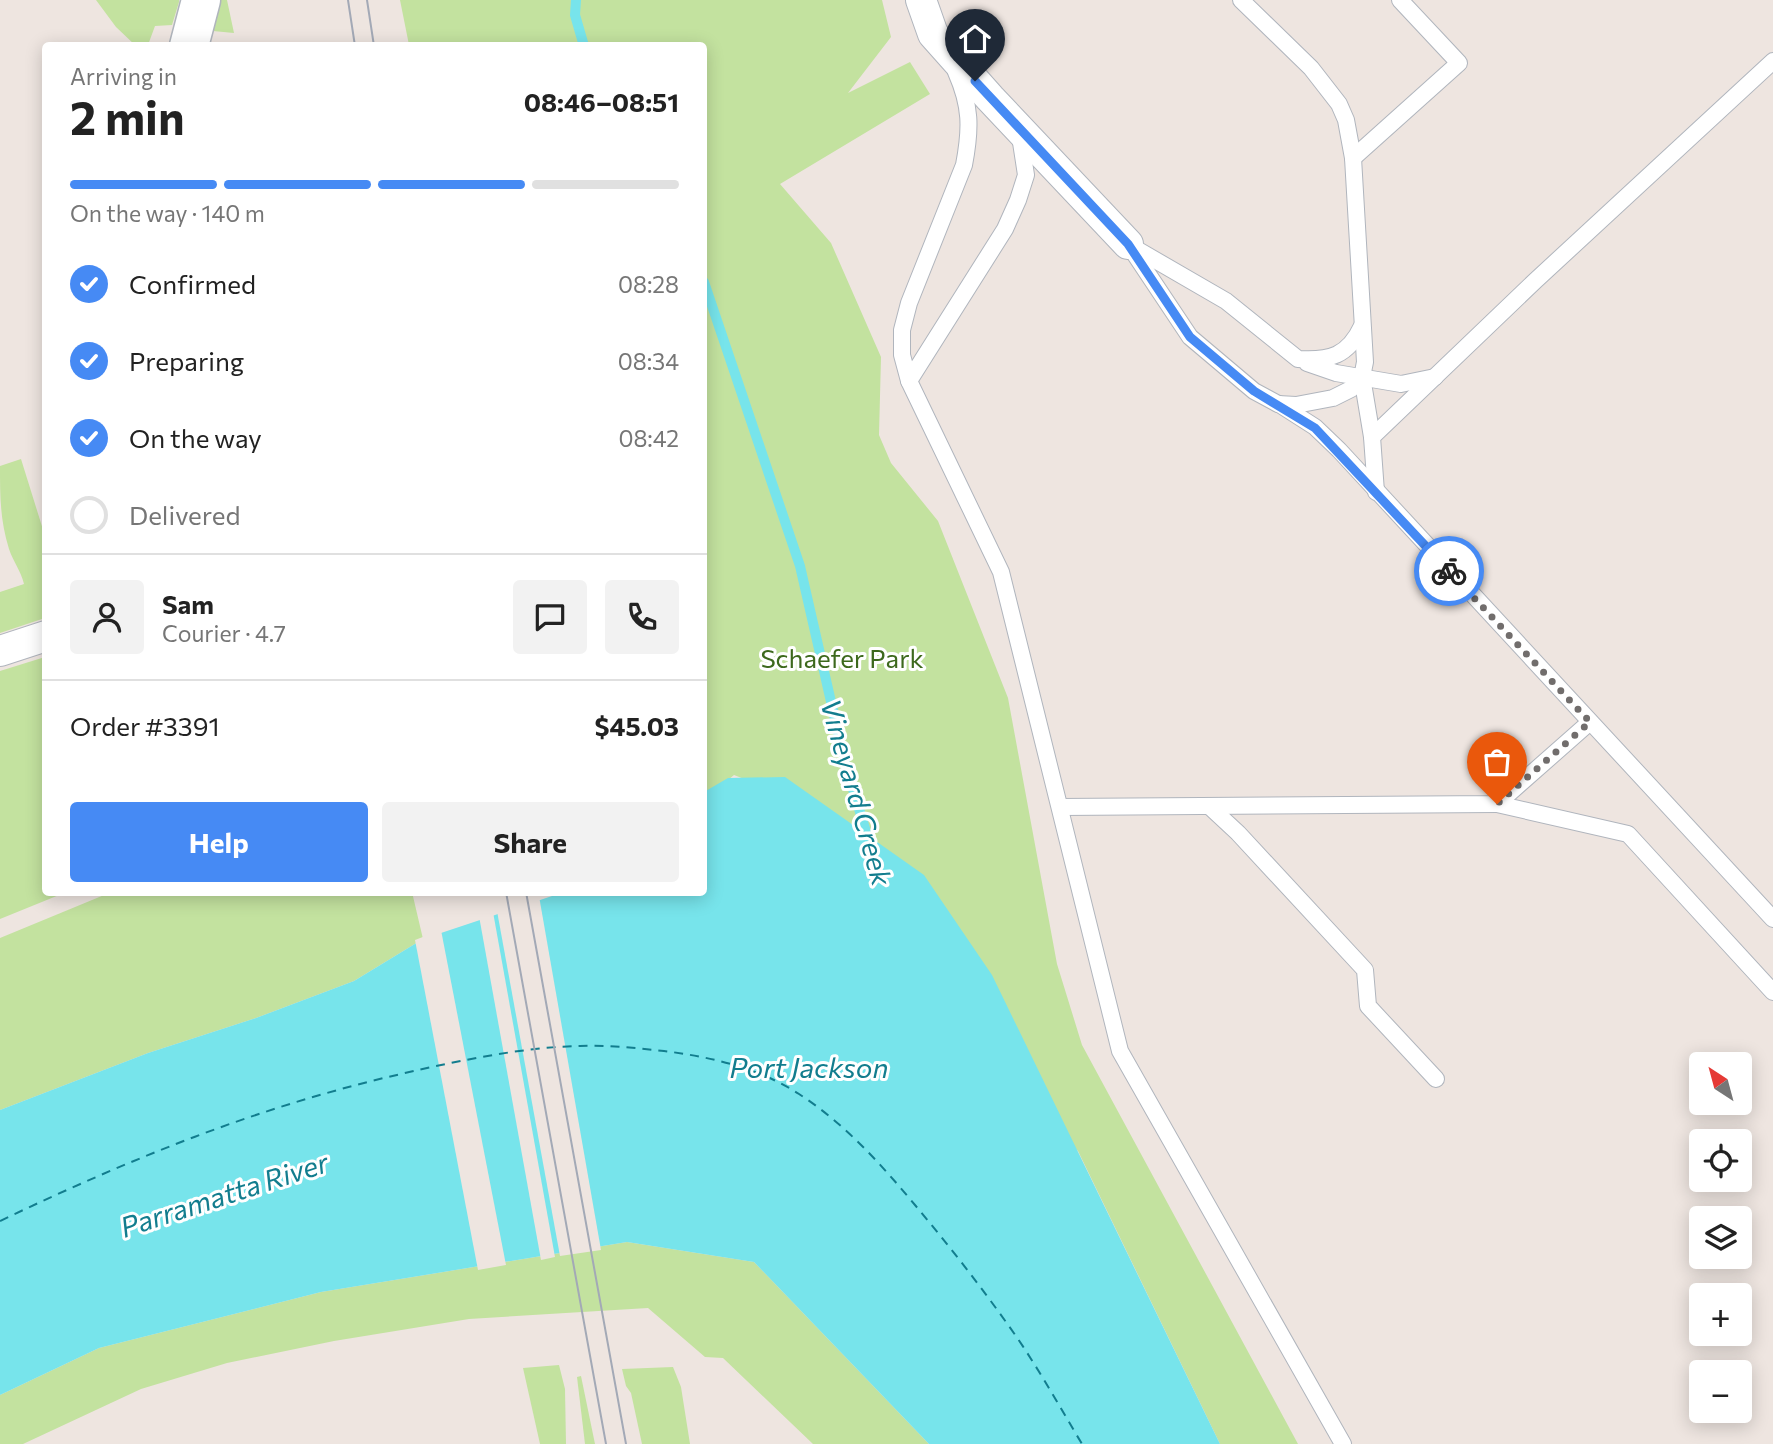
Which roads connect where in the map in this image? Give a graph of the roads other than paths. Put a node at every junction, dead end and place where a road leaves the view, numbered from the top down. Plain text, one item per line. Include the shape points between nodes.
1 (201, 0) edge
2 (921, 0) edge
3 (1241, 0) edge
4 (1400, 0) edge
5 (190, 42) edge
6 (944, 47) junction
7 (1773, 61) edge
8 (1019, 128) junction
9 (1353, 158) junction
10 (1128, 244) junction
11 (1363, 324) junction
12 (1298, 359) junction
13 (1362, 377) junction
14 (1434, 377) junction
15 (909, 381) junction
16 (1278, 404) junction
17 (1372, 437) junction
18 (1376, 492) junction
19 (42, 637) edge
20 (0, 651) edge
21 (1590, 722) junction
22 (1497, 804) junction
23 (1209, 806) junction
24 (1060, 807) junction
25 (1773, 919) edge
26 (1773, 992) edge
27 (1436, 1079) dead end
28 (1343, 1444) edge

1 - 5 street
2 - 6 street via 933,34
3 - 9 lane via 1311,68 1339,104
4 - 9 lane via 1459,63
6 - 8 street
6 - 15 lane via 964,91 970,115 969,141 902,330
7 - 14 lane
8 - 10 street
8 - 15 lane via 1026,175 1018,200 1005,229
9 - 11 lane
10 - 12 lane via 1226,300
10 - 16 lane via 1190,337 1254,391
11 - 12 lane via 1342,353
11 - 13 lane
12 - 13 lane
13 - 14 lane via 1401,384
13 - 16 lane via 1333,398
13 - 17 lane
14 - 17 lane
15 - 24 lane via 1001,572
16 - 18 lane via 1315,428
17 - 18 lane
18 - 21 lane
19 - 20 street
21 - 22 lane
21 - 25 lane
22 - 23 lane
22 - 26 lane via 1628,834
23 - 24 lane
23 - 27 lane via 1365,970 1368,1006
24 - 28 lane via 1120,1051

